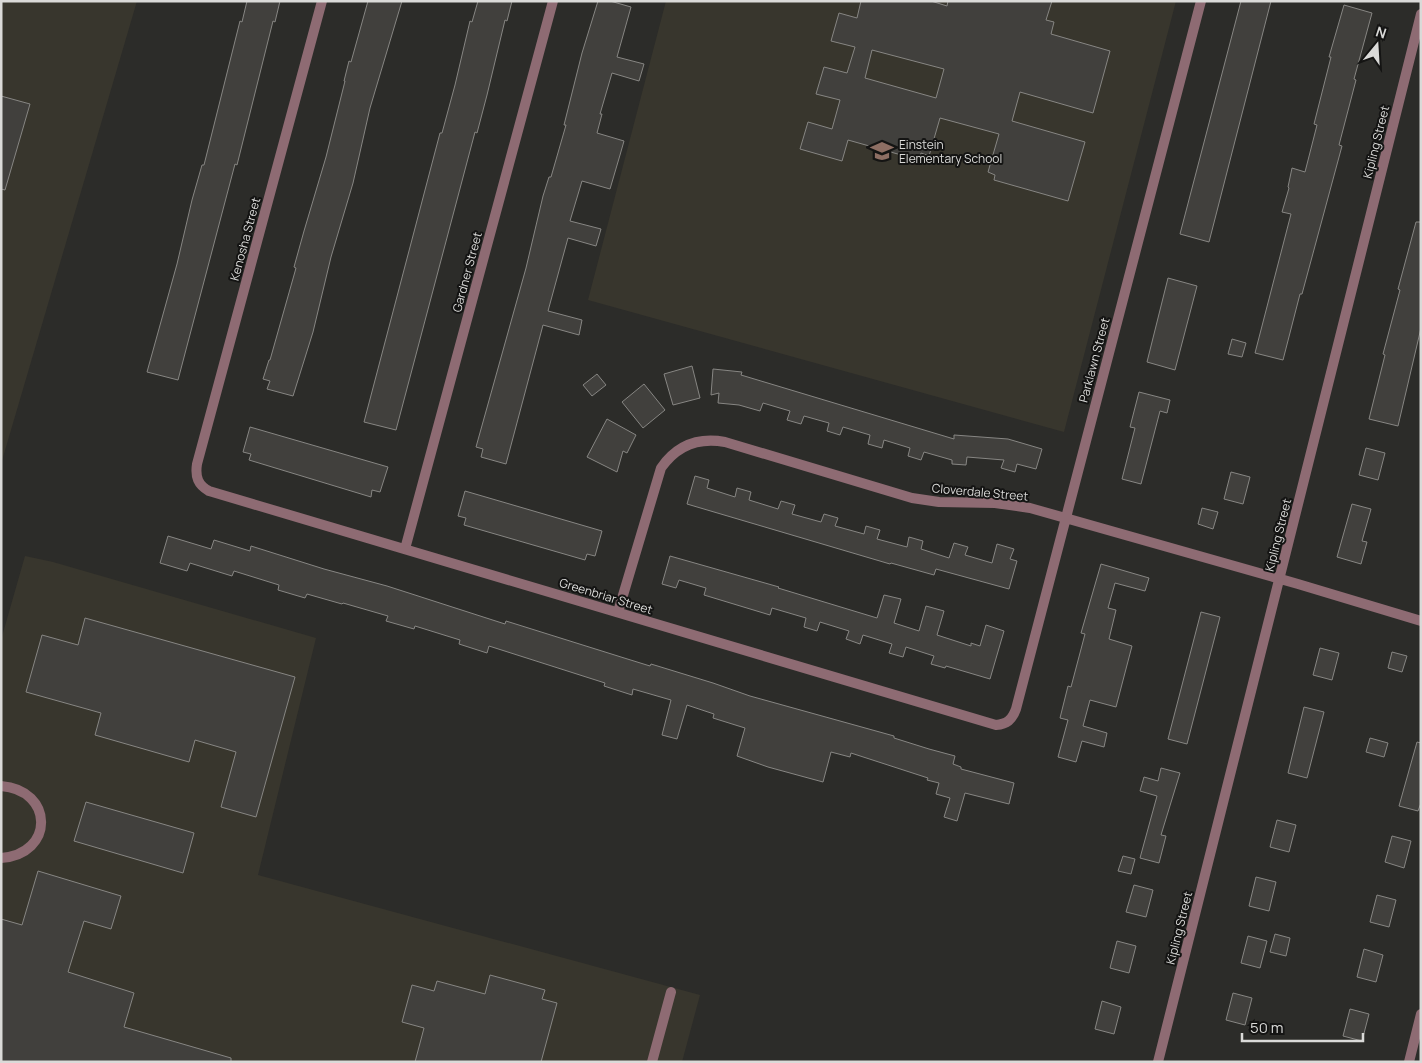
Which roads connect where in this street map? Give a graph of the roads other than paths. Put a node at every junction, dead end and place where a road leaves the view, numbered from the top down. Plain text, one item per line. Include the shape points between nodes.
1 (322, 1) edge
2 (553, 1) edge
3 (1201, 1) edge
4 (1421, 14) edge
5 (200, 483) joint
6 (1067, 518) junction
7 (405, 549) junction
8 (1280, 579) junction
9 (618, 612) junction
10 (1421, 621) edge
11 (1008, 723) joint
12 (1, 786) edge
13 (1, 858) edge
14 (671, 992) dead end
15 (1421, 1014) edge
16 (652, 1062) edge
17 (1158, 1062) edge
18 (1409, 1062) edge

1 - 5 street, Kenosha Street via 197,464
2 - 7 street, Gardner Street
3 - 6 street, Parklawn Street
4 - 8 street, Kipling Street
5 - 7 street, Greenbriar Street via 209,491
6 - 8 street, Cloverdale Street
6 - 9 street, Cloverdale Street via 1013,505 946,503 912,498 725,442 694,442 680,448 661,468
6 - 11 street, Parklawn Street via 1016,709
7 - 9 street, Greenbriar Street
8 - 10 street, Cloverdale Street
8 - 17 street, Kipling Street
9 - 11 street, Greenbriar Street via 996,725
12 - 13 street via 12,787 32,797 41,823 31,848
14 - 16 street
15 - 18 street

